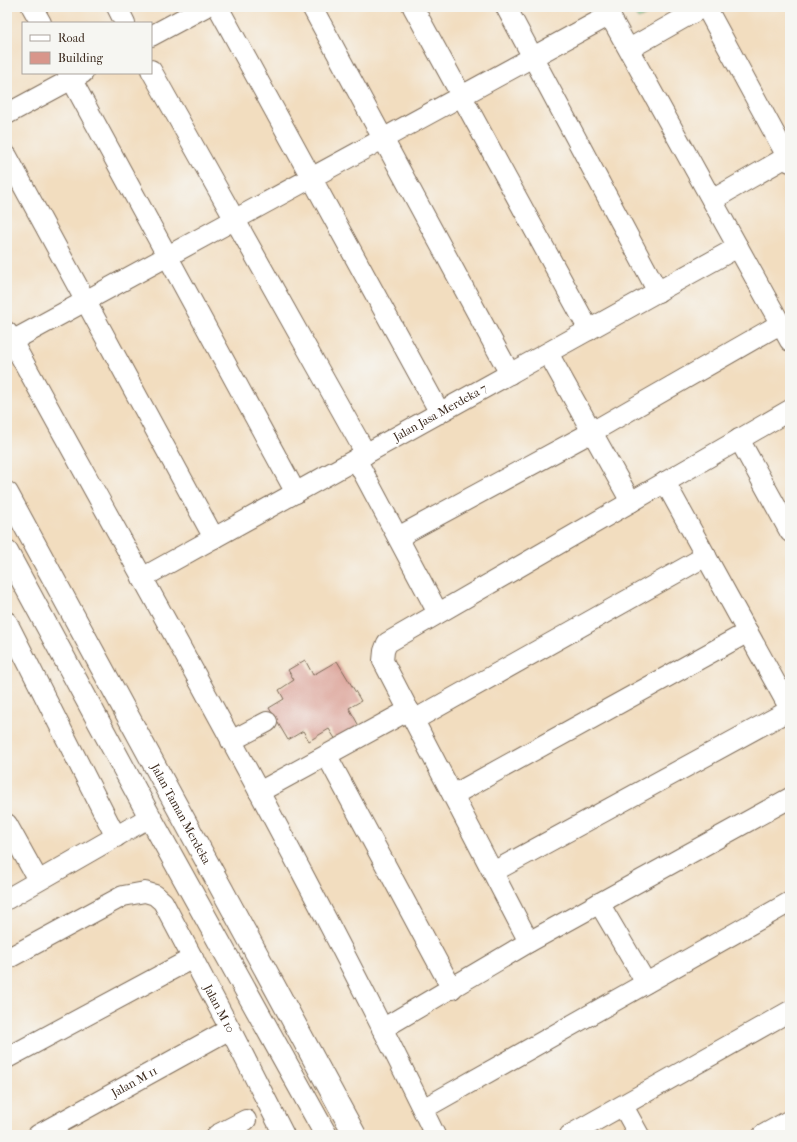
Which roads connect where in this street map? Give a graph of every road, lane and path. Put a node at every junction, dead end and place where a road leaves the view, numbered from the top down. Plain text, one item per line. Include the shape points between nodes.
1 (32, 7) edge
2 (117, 7) edge
3 (205, 7) edge
4 (218, 7) edge
5 (312, 7) edge
6 (413, 7) edge
7 (506, 7) edge
8 (704, 7) edge
9 (608, 11) edge
10 (40, 22) edge
11 (124, 22) edge
12 (152, 35) edge
13 (629, 50) junction
14 (532, 57) junction
15 (152, 72) edge
16 (74, 75) edge
17 (462, 96) junction
18 (7, 114) edge
19 (382, 139) junction
20 (7, 156) edge
21 (789, 158) edge
22 (311, 178) junction
23 (712, 200) junction
24 (235, 219) junction
25 (738, 247) junction
26 (167, 256) junction
27 (658, 292) junction
28 (85, 301) junction
29 (780, 324) junction
30 (589, 330) junction
31 (9, 336) edge
32 (790, 341) edge
33 (548, 353) junction
34 (510, 374) junction
35 (790, 410) edge
36 (440, 413) junction
37 (592, 432) junction
38 (739, 439) junction
39 (361, 456) junction
40 (665, 482) junction
41 (7, 493) edge
42 (296, 493) junction
43 (631, 502) junction
44 (790, 532) edge
45 (398, 537) junction
46 (214, 538) junction
47 (7, 552) edge
48 (706, 556) junction
49 (142, 578) junction
50 (438, 613) junction
51 (7, 622) edge
52 (748, 632) junction
53 (788, 700) edge
54 (412, 715) junction
55 (267, 722) dead end
56 (231, 741) junction
57 (327, 756) junction
58 (259, 792) junction
59 (453, 795) junction
60 (790, 798) edge
61 (150, 817) junction
62 (7, 824) edge
63 (116, 837) junction
64 (493, 872) junction
65 (38, 880) junction
66 (7, 899) edge
67 (790, 902) edge
68 (599, 903) junction
69 (529, 942) junction
70 (193, 958) junction
71 (7, 959) edge
72 (646, 983) junction
73 (452, 989) junction
74 (790, 1011) edge
75 (230, 1029) junction
76 (382, 1029) junction
77 (7, 1058) edge
78 (623, 1106) junction
79 (423, 1109) junction
80 (246, 1120) dead end
81 (790, 1120) edge
82 (38, 1135) edge
83 (217, 1135) edge
84 (284, 1135) edge
85 (326, 1135) edge
86 (355, 1135) edge
87 (435, 1135) edge
88 (570, 1135) edge
89 (639, 1135) edge
90 (763, 1135) edge

1 - 10 street
2 - 11 street
3 - 12 street
4 - 22 street
5 - 19 street
6 - 17 street
7 - 14 street
8 - 13 street
8 - 21 street
9 - 13 street
9 - 14 street
13 - 23 street
14 - 17 street
14 - 27 street
15 - 24 street
16 - 18 street
16 - 26 street
17 - 19 street
17 - 30 street
19 - 22 street
19 - 34 street
20 - 28 street
21 - 23 street
22 - 24 street
22 - 36 street
23 - 25 street
24 - 26 street
24 - 39 street
25 - 27 street, Jalan Jasa Merdeka 7
25 - 29 street
26 - 28 street
26 - 42 street
27 - 30 street, Jalan Jasa Merdeka 7
28 - 31 street
28 - 46 street
29 - 32 street
29 - 37 street
30 - 33 street, Jalan Jasa Merdeka 7
31 - 49 street
33 - 34 street, Jalan Jasa Merdeka 7
33 - 37 street
34 - 36 street, Jalan Jasa Merdeka 7
35 - 38 street
36 - 39 street, Jalan Jasa Merdeka 7
37 - 43 street
37 - 45 street
38 - 40 street
38 - 44 street
39 - 42 street, Jalan Jasa Merdeka 7
39 - 45 street
40 - 43 street
40 - 48 street
41 - 86 main road, Jalan Taman Merdeka
42 - 46 street, Jalan Jasa Merdeka 7
43 - 50 street
45 - 50 street
46 - 49 street, Jalan Jasa Merdeka 7
47 - 61 main road
48 - 52 street
48 - 54 street
49 - 56 street
50 - 54 street via 387,643 384,651 383,661
51 - 63 street
52 - 53 street
52 - 59 street
53 - 64 street
54 - 57 street
54 - 59 street
55 - 56 street
56 - 58 street
57 - 58 street
57 - 73 street
58 - 76 street
59 - 64 street
60 - 68 street
61 - 63 street
61 - 85 main road
62 - 65 street
63 - 65 street
64 - 69 street
65 - 66 street
67 - 72 street
68 - 69 street
68 - 72 street
69 - 73 street
70 - 71 street, Jalan M 10 via 163,902 145,892 123,896
70 - 75 street, Jalan M 10
70 - 77 street
72 - 79 street
73 - 76 street
74 - 78 street
75 - 82 street, Jalan M 11
75 - 84 street, Jalan M 10
76 - 79 street
78 - 88 street
78 - 89 street
79 - 87 street
80 - 83 street
81 - 90 street

